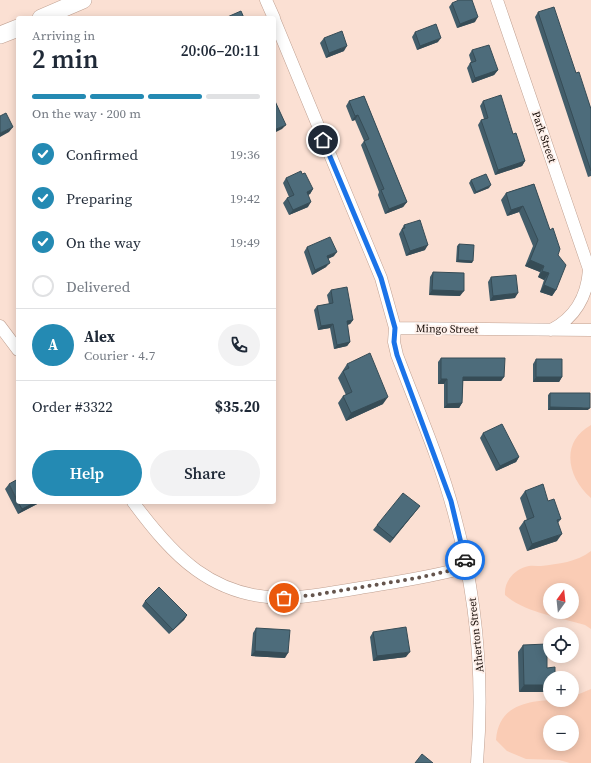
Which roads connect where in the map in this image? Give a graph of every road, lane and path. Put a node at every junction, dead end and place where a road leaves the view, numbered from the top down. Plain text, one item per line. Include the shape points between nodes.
1 (83, 0) edge
2 (266, 0) edge
3 (496, 0) edge
4 (45, 16) edge
5 (273, 16) edge
6 (276, 23) edge
7 (16, 29) edge
8 (0, 35) edge
9 (590, 272) edge
10 (0, 326) edge
11 (395, 328) junction
12 (551, 330) junction
13 (591, 330) edge
14 (16, 347) edge
15 (134, 504) edge
16 (467, 567) junction
17 (477, 763) edge

1 - 4 main road
2 - 5 street
3 - 9 street, Park Street
6 - 11 street via 378,269
7 - 8 main road
9 - 12 street via 587,287 575,311
10 - 14 street
11 - 12 street, Mingo Street
11 - 16 street, Atherton Street via 394,342 397,355 451,501
12 - 13 street, Mingo Street
15 - 16 street via 159,537 190,566 227,587 254,595 284,598 314,595 432,576
16 - 17 street, Atherton Street via 480,665

